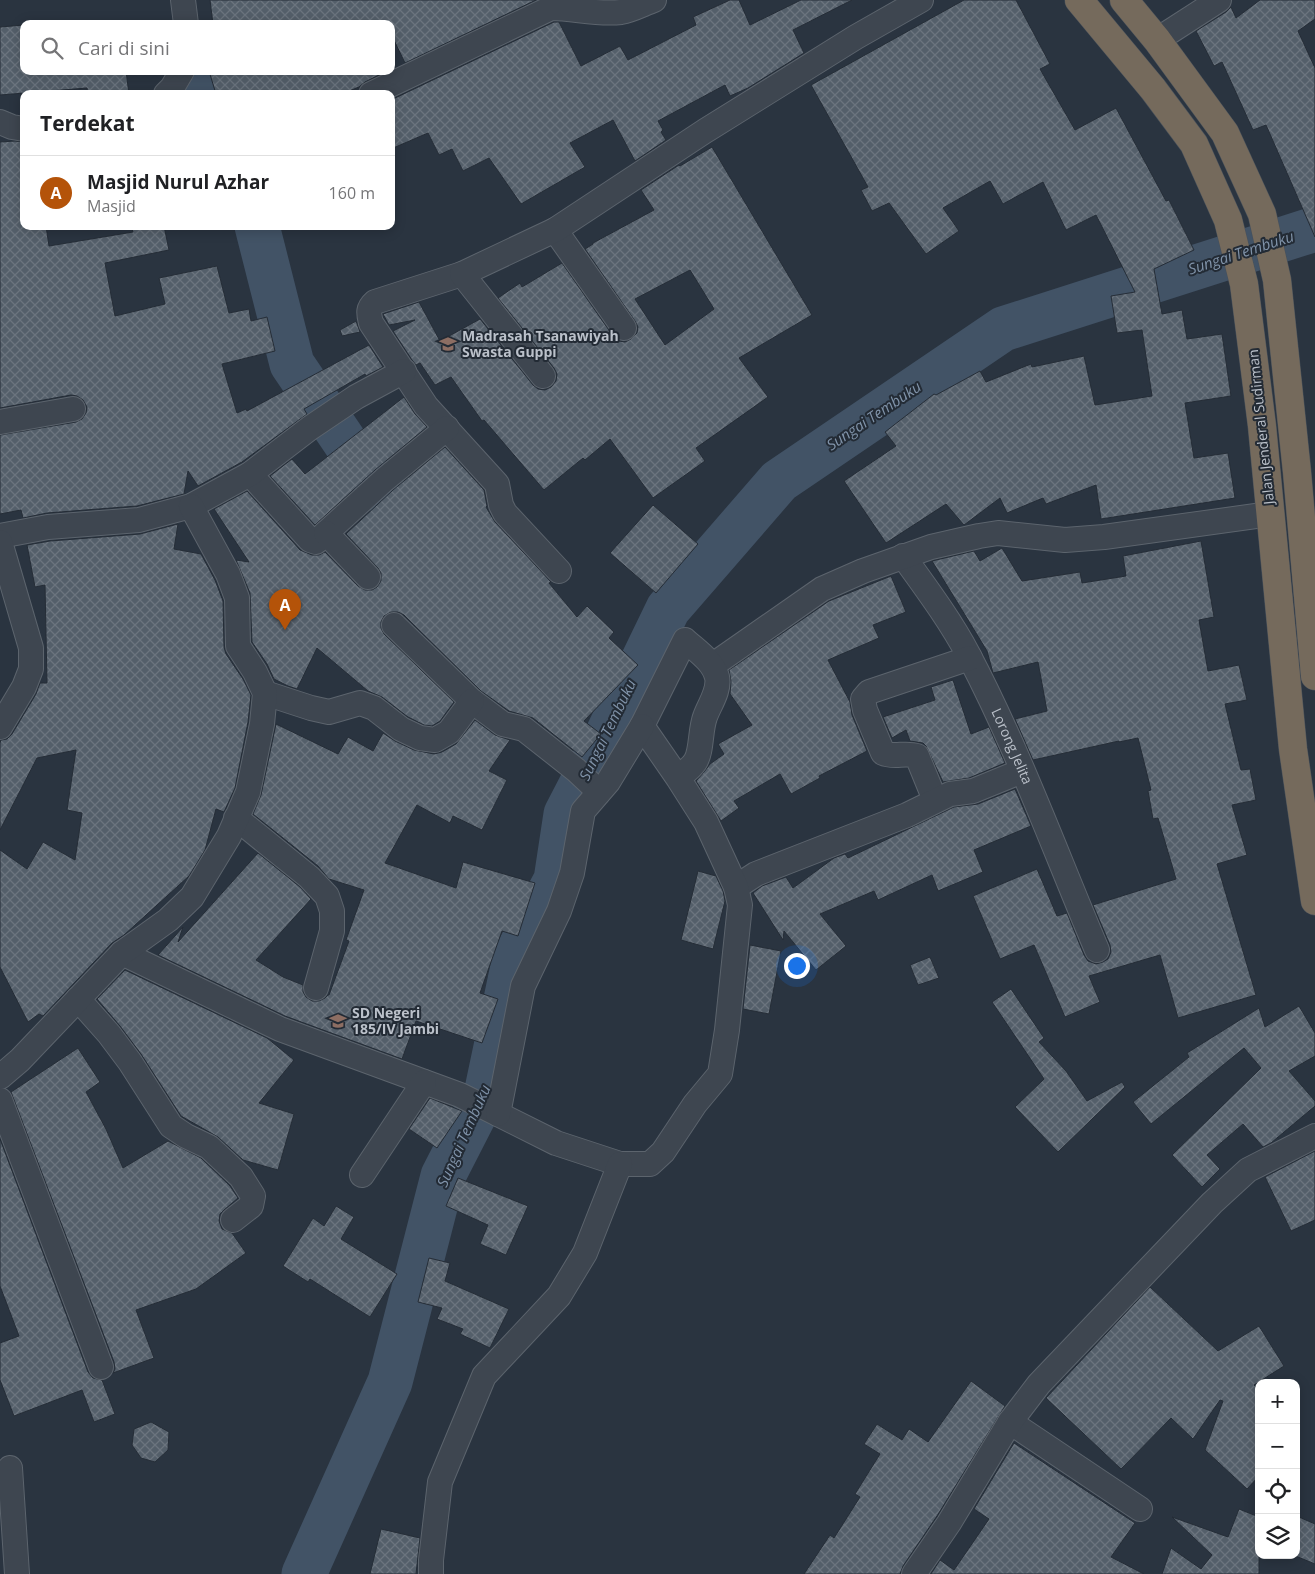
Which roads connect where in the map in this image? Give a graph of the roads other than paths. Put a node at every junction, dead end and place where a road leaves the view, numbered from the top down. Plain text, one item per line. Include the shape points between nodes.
1 (184, 0) edge
2 (654, 0) edge
3 (921, 0) edge
4 (1124, 0) edge
5 (1219, 0) edge
6 (1084, 2) edge
7 (186, 20) edge
8 (1158, 40) junction
9 (180, 75) edge
10 (170, 90) edge
11 (379, 90) edge
12 (0, 122) edge
13 (20, 128) edge
14 (555, 230) junction
15 (462, 274) junction
16 (624, 328) dead end
17 (404, 371) junction
18 (543, 376) dead end
19 (73, 409) dead end
20 (0, 422) edge
21 (447, 428) junction
22 (1306, 471) edge
23 (250, 474) junction
24 (191, 506) junction
25 (1270, 514) junction
26 (326, 533) junction
27 (0, 536) edge
28 (0, 542) edge
29 (903, 556) junction
30 (559, 571) dead end
31 (368, 577) dead end
32 (394, 625) dead end
33 (970, 658) junction
34 (713, 665) junction
35 (1315, 676) edge
36 (265, 692) junction
37 (472, 701) junction
38 (642, 726) junction
39 (0, 727) edge
40 (1022, 771) junction
41 (678, 778) junction
42 (595, 790) junction
43 (935, 800) junction
44 (236, 818) junction
45 (736, 887) junction
46 (1315, 901) edge
47 (1097, 950) dead end
48 (122, 953) junction
49 (316, 988) dead end
50 (78, 999) junction
51 (0, 1077) edge
52 (424, 1082) junction
53 (0, 1100) edge
54 (492, 1111) junction
55 (1315, 1136) edge
56 (620, 1164) junction
57 (362, 1175) dead end
58 (233, 1220) dead end
59 (101, 1367) dead end
60 (1010, 1422) junction
61 (10, 1468) dead end
62 (1140, 1509) dead end
63 (17, 1574) edge
64 (431, 1574) edge
65 (914, 1574) edge

1 - 7 street
2 - 11 street via 621,12 551,8
3 - 14 street via 706,131
4 - 8 highway
5 - 8 street
6 - 25 highway, Jalan Jenderal Sudirman via 1194,144 1228,220 1244,284
8 - 22 highway via 1225,134 1262,214 1277,280
9 - 10 street
12 - 13 street
14 - 15 street
14 - 16 street
15 - 17 street via 375,302 369,307 371,323
15 - 18 street
17 - 21 street via 426,406
17 - 23 street via 356,397
19 - 20 street
21 - 26 street
21 - 30 street via 497,484 500,505 505,513
22 - 35 highway
23 - 24 street
23 - 26 street via 310,540 316,542
24 - 27 street via 139,520 48,527
24 - 36 street via 228,574 237,598 238,646
25 - 29 street via 1065,540 998,533
25 - 46 highway, Jalan Jenderal Sudirman via 1293,749
26 - 31 street
28 - 39 street via 31,648 31,668 24,687
29 - 33 street, Lorong Jelita
29 - 34 street via 822,589
32 - 37 street
33 - 40 street, Lorong Jelita
33 - 43 street via 869,692 863,699 883,753 917,756
34 - 38 street via 685,640
34 - 41 street via 718,680 705,716 696,761
36 - 37 street via 329,712 360,703 374,708 401,729 420,738 434,740 449,732
36 - 44 street via 248,792
37 - 42 street via 503,724 524,729 576,770
38 - 41 street
38 - 42 street via 608,782
40 - 43 street via 973,791
40 - 47 street, Lorong Jelita
41 - 45 street via 706,822
42 - 54 street via 583,811 572,873 559,910 523,986
43 - 45 street via 906,815 756,874
44 - 48 street via 229,836 192,897 168,920
44 - 49 street via 327,896 332,911 332,931
45 - 56 street via 740,906 720,1074 663,1152 650,1164
48 - 50 street
48 - 52 street via 280,1029
50 - 51 street
50 - 58 street via 114,1041 171,1126 209,1147 241,1176 253,1196 251,1206
52 - 54 street
52 - 57 street
53 - 59 street
54 - 56 street via 556,1143
55 - 60 street via 1248,1170 1212,1203 1039,1384
56 - 64 street via 585,1253 559,1296 484,1376 440,1482
60 - 62 street
60 - 65 street
61 - 63 street

